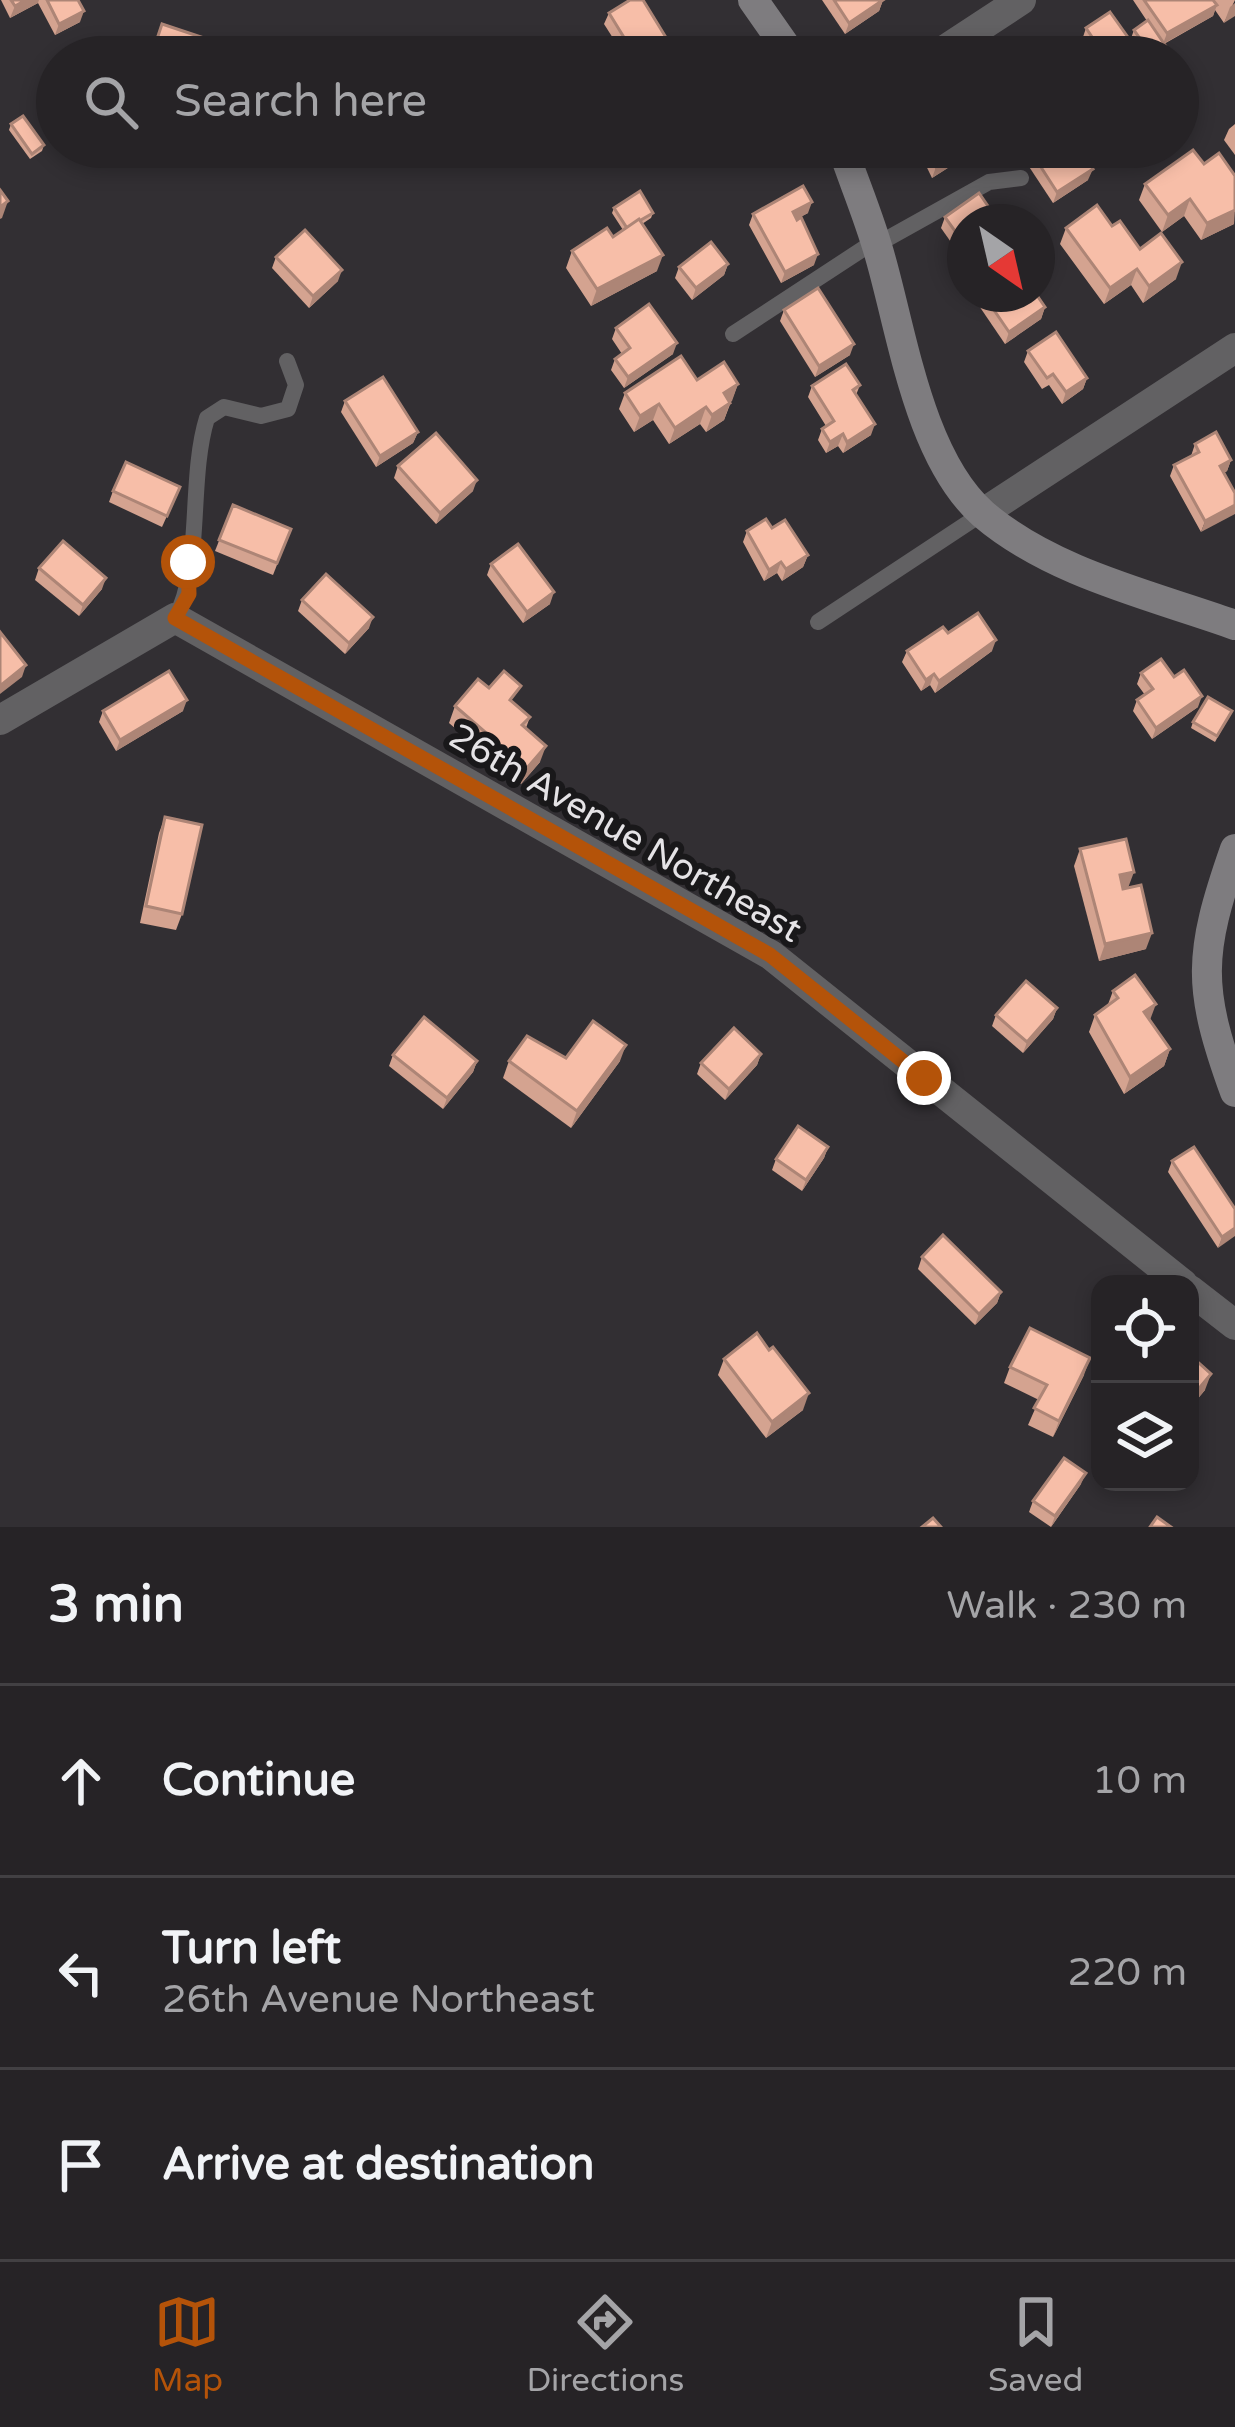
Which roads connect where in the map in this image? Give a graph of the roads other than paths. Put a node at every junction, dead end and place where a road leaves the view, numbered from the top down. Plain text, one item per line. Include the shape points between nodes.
1 (753, 0) edge
2 (1021, 0) edge
3 (778, 36) edge
4 (966, 36) edge
5 (849, 168) edge
6 (1021, 178) dead end
7 (875, 243) junction
8 (733, 334) dead end
9 (1235, 348) edge
10 (287, 362) dead end
11 (983, 514) junction
12 (175, 618) junction
13 (818, 622) dead end
14 (1235, 625) edge
15 (0, 720) edge
16 (1235, 849) edge
17 (1235, 981) edge
18 (1204, 984) junction
19 (1235, 1092) edge
20 (1172, 1275) edge
21 (1199, 1297) edge
22 (1235, 1325) edge

1 - 3 street
2 - 4 street
5 - 7 street
6 - 7 lane via 989,182
7 - 8 lane
7 - 11 street via 942,457
9 - 11 street
10 - 12 lane via 296,385 288,409 261,416 224,407 207,418 195,457 189,594
11 - 13 lane
11 - 14 street via 1050,558
12 - 15 street
12 - 20 street, 26th Avenue Northeast via 770,955
16 - 18 street via 1214,910
17 - 18 street
18 - 19 street
21 - 22 street

